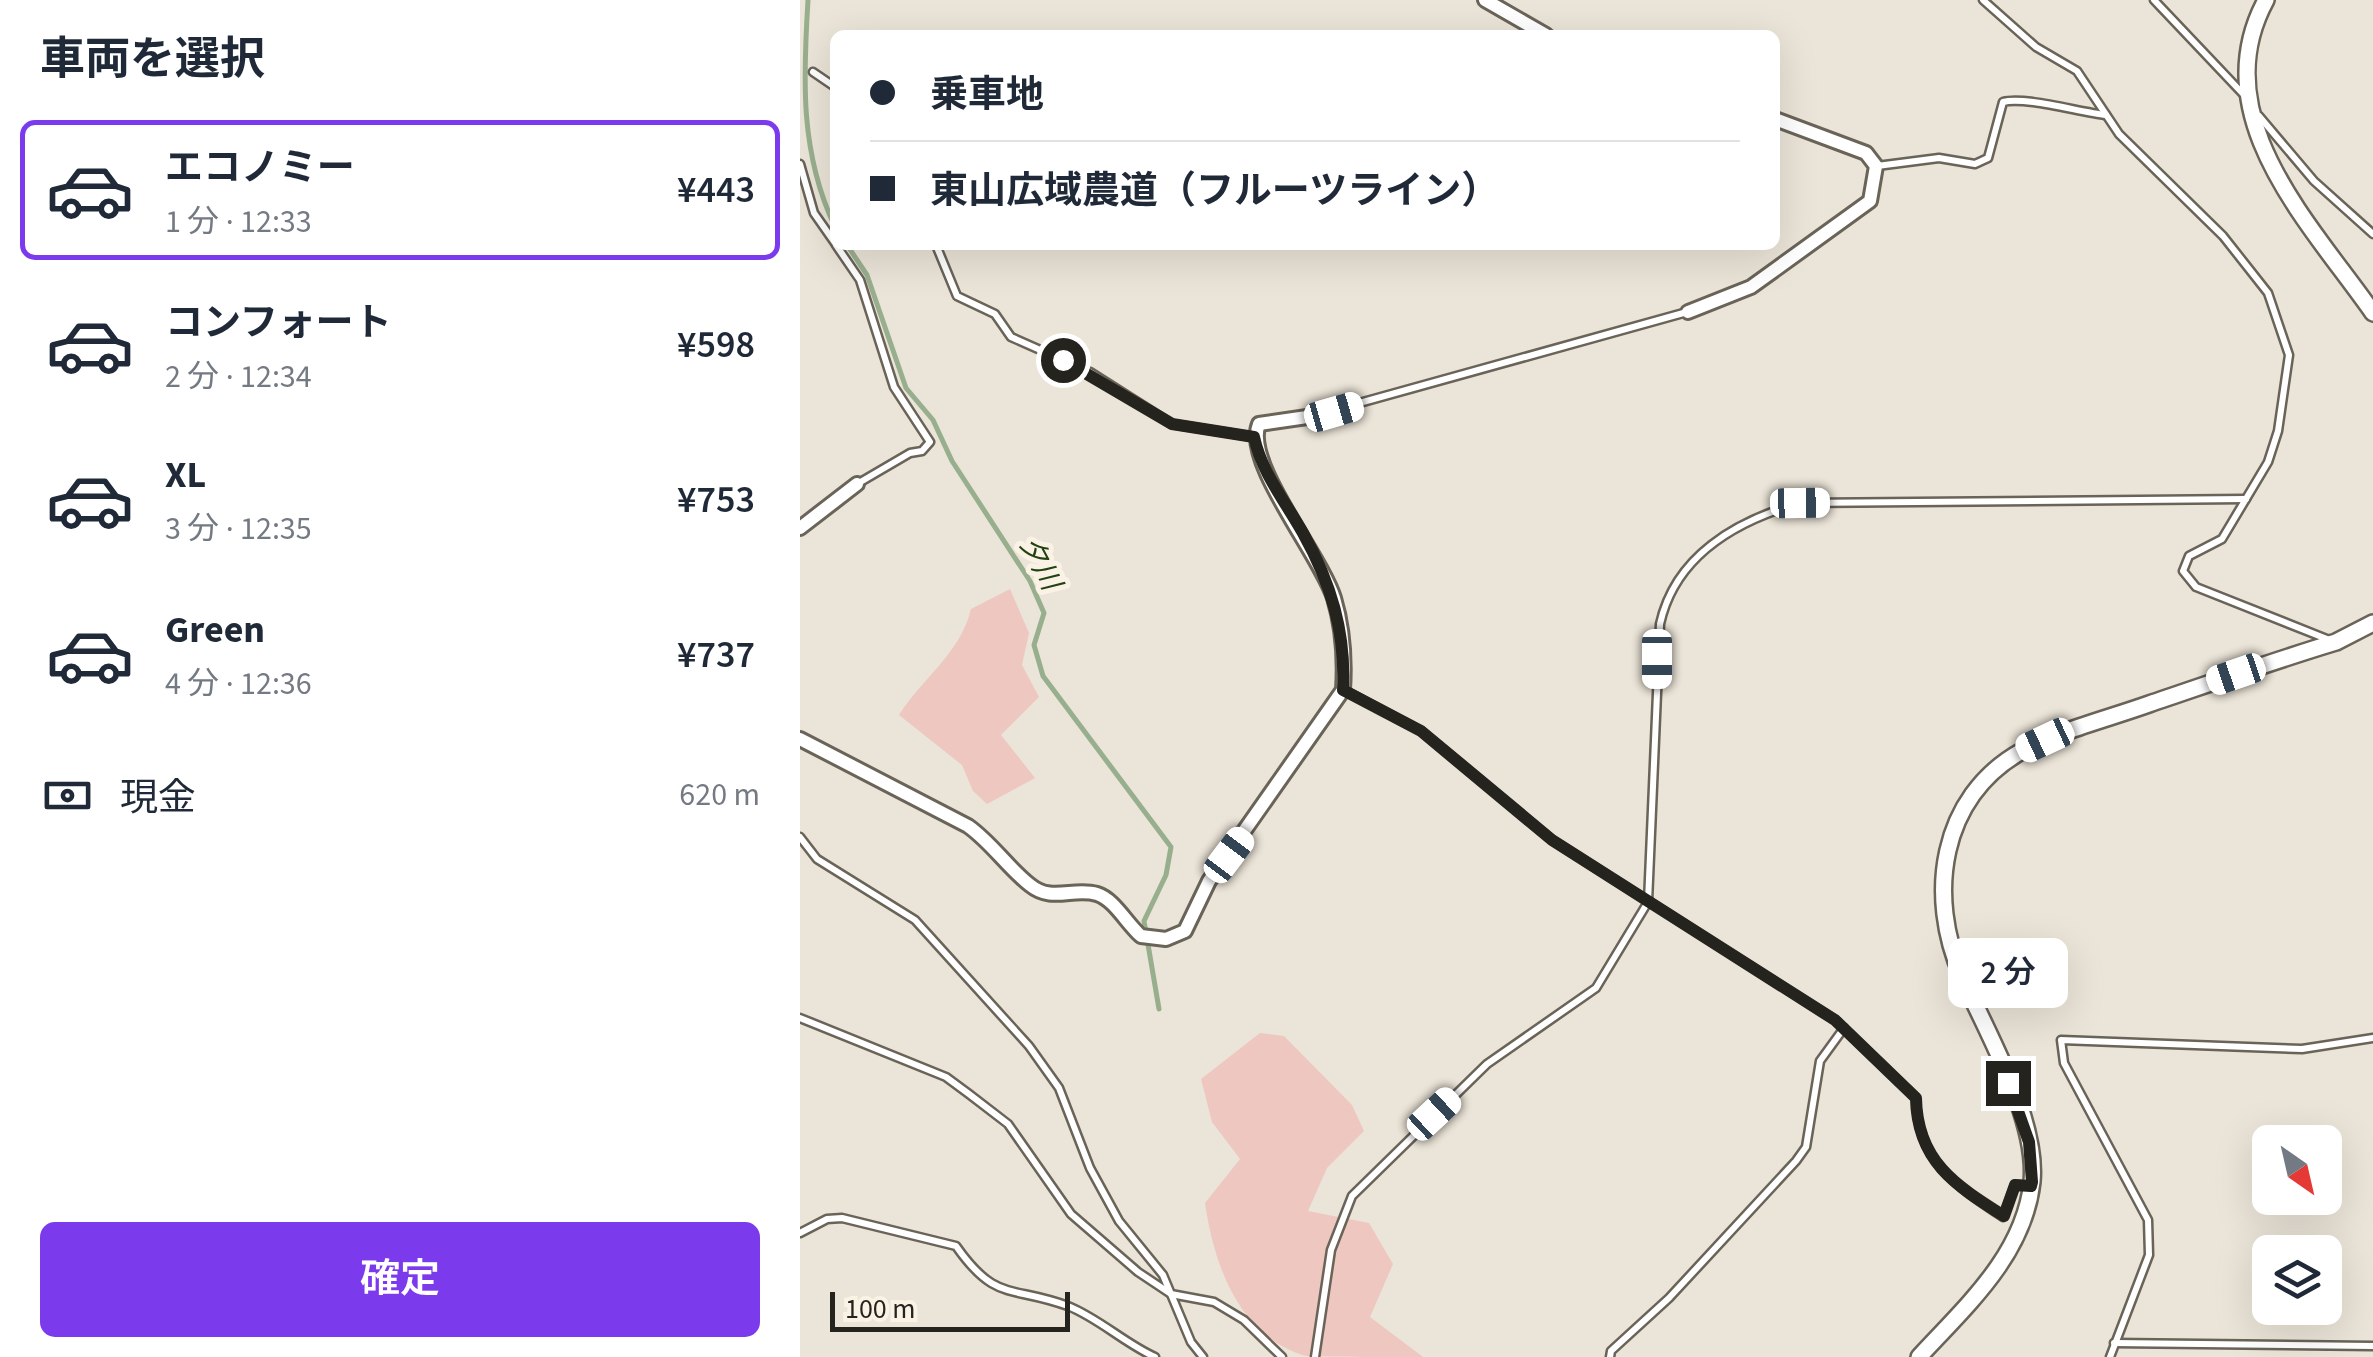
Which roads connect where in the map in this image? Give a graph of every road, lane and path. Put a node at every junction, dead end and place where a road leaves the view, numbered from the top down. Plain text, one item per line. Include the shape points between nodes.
1 (1485, 0) edge
2 (1983, 0) edge
3 (2154, 0) edge
4 (2266, 0) edge
5 (1537, 30) edge
6 (813, 72) dead end
7 (830, 84) edge
8 (2247, 98) junction
9 (2106, 115) junction
10 (1780, 122) edge
11 (800, 164) edge
12 (1876, 166) junction
13 (2373, 234) edge
14 (830, 236) edge
15 (840, 250) edge
16 (938, 250) edge
17 (1688, 312) joint
18 (2373, 313) edge
19 (1308, 417) joint
20 (1254, 437) junction
21 (857, 484) joint
22 (2246, 500) junction
23 (800, 528) edge
24 (2373, 623) edge
25 (2336, 642) junction
26 (1343, 690) junction
27 (800, 738) edge
28 (800, 836) edge
29 (1648, 902) junction
30 (800, 1018) edge
31 (1844, 1028) junction
32 (2373, 1038) edge
33 (2031, 1186) junction
34 (800, 1233) edge
35 (1171, 1294) junction
36 (2114, 1343) junction
37 (2373, 1346) edge
38 (1156, 1357) edge
39 (1204, 1357) edge
40 (1282, 1357) edge
41 (1315, 1357) edge
42 (1610, 1357) edge
43 (1919, 1357) edge
44 (2110, 1357) edge

1 - 5 street
2 - 9 lane via 2036,47 2078,70
3 - 8 lane
4 - 8 street via 2249,44
6 - 7 lane
8 - 13 lane via 2314,181
8 - 18 street via 2263,151
9 - 12 lane via 2020,98 2003,102 1988,158 1975,164 1939,158
9 - 22 lane via 2223,236 2268,293 2289,356 2278,431
10 - 12 street via 1866,153
11 - 14 lane via 814,213
12 - 17 street via 1870,201 1751,287
15 - 21 lane via 860,280 894,386 930,442
16 - 20 lane via 957,296 995,314 1011,337 1090,372 1172,424
17 - 19 lane
19 - 20 street via 1259,424
20 - 26 street via 1259,461 1334,597 1345,654
21 - 23 street
22 - 25 lane via 2222,539 2190,556 2182,572 2196,588
22 - 29 lane via 1800,503 1728,533 1690,560 1665,598
24 - 25 street
25 - 33 street via 2032,746 1996,769 1960,816 1943,868 1945,931 2022,1114
26 - 27 street via 1209,881 1186,931 1166,939 1141,936 1107,898 1093,892 1054,896 1031,886 968,826
26 - 29 lane via 1421,731 1552,840
28 - 35 lane via 818,859 915,920 1030,1046 1059,1088 1119,1221
29 - 31 lane
29 - 41 lane via 1596,988 1486,1064 1352,1196 1331,1250
30 - 35 lane via 946,1078 969,1094 1008,1124 1070,1214
31 - 33 lane via 1916,1098 1916,1120 1942,1172 2004,1216 2015,1185
31 - 42 lane via 1820,1062 1806,1147
32 - 36 lane via 2302,1049 2061,1040 2064,1063 2148,1220 2149,1256
33 - 43 street via 2001,1264
34 - 38 lane via 842,1218 956,1246 976,1276 995,1288 1067,1306
35 - 39 lane
35 - 40 lane via 1214,1302
36 - 37 lane
36 - 44 lane

